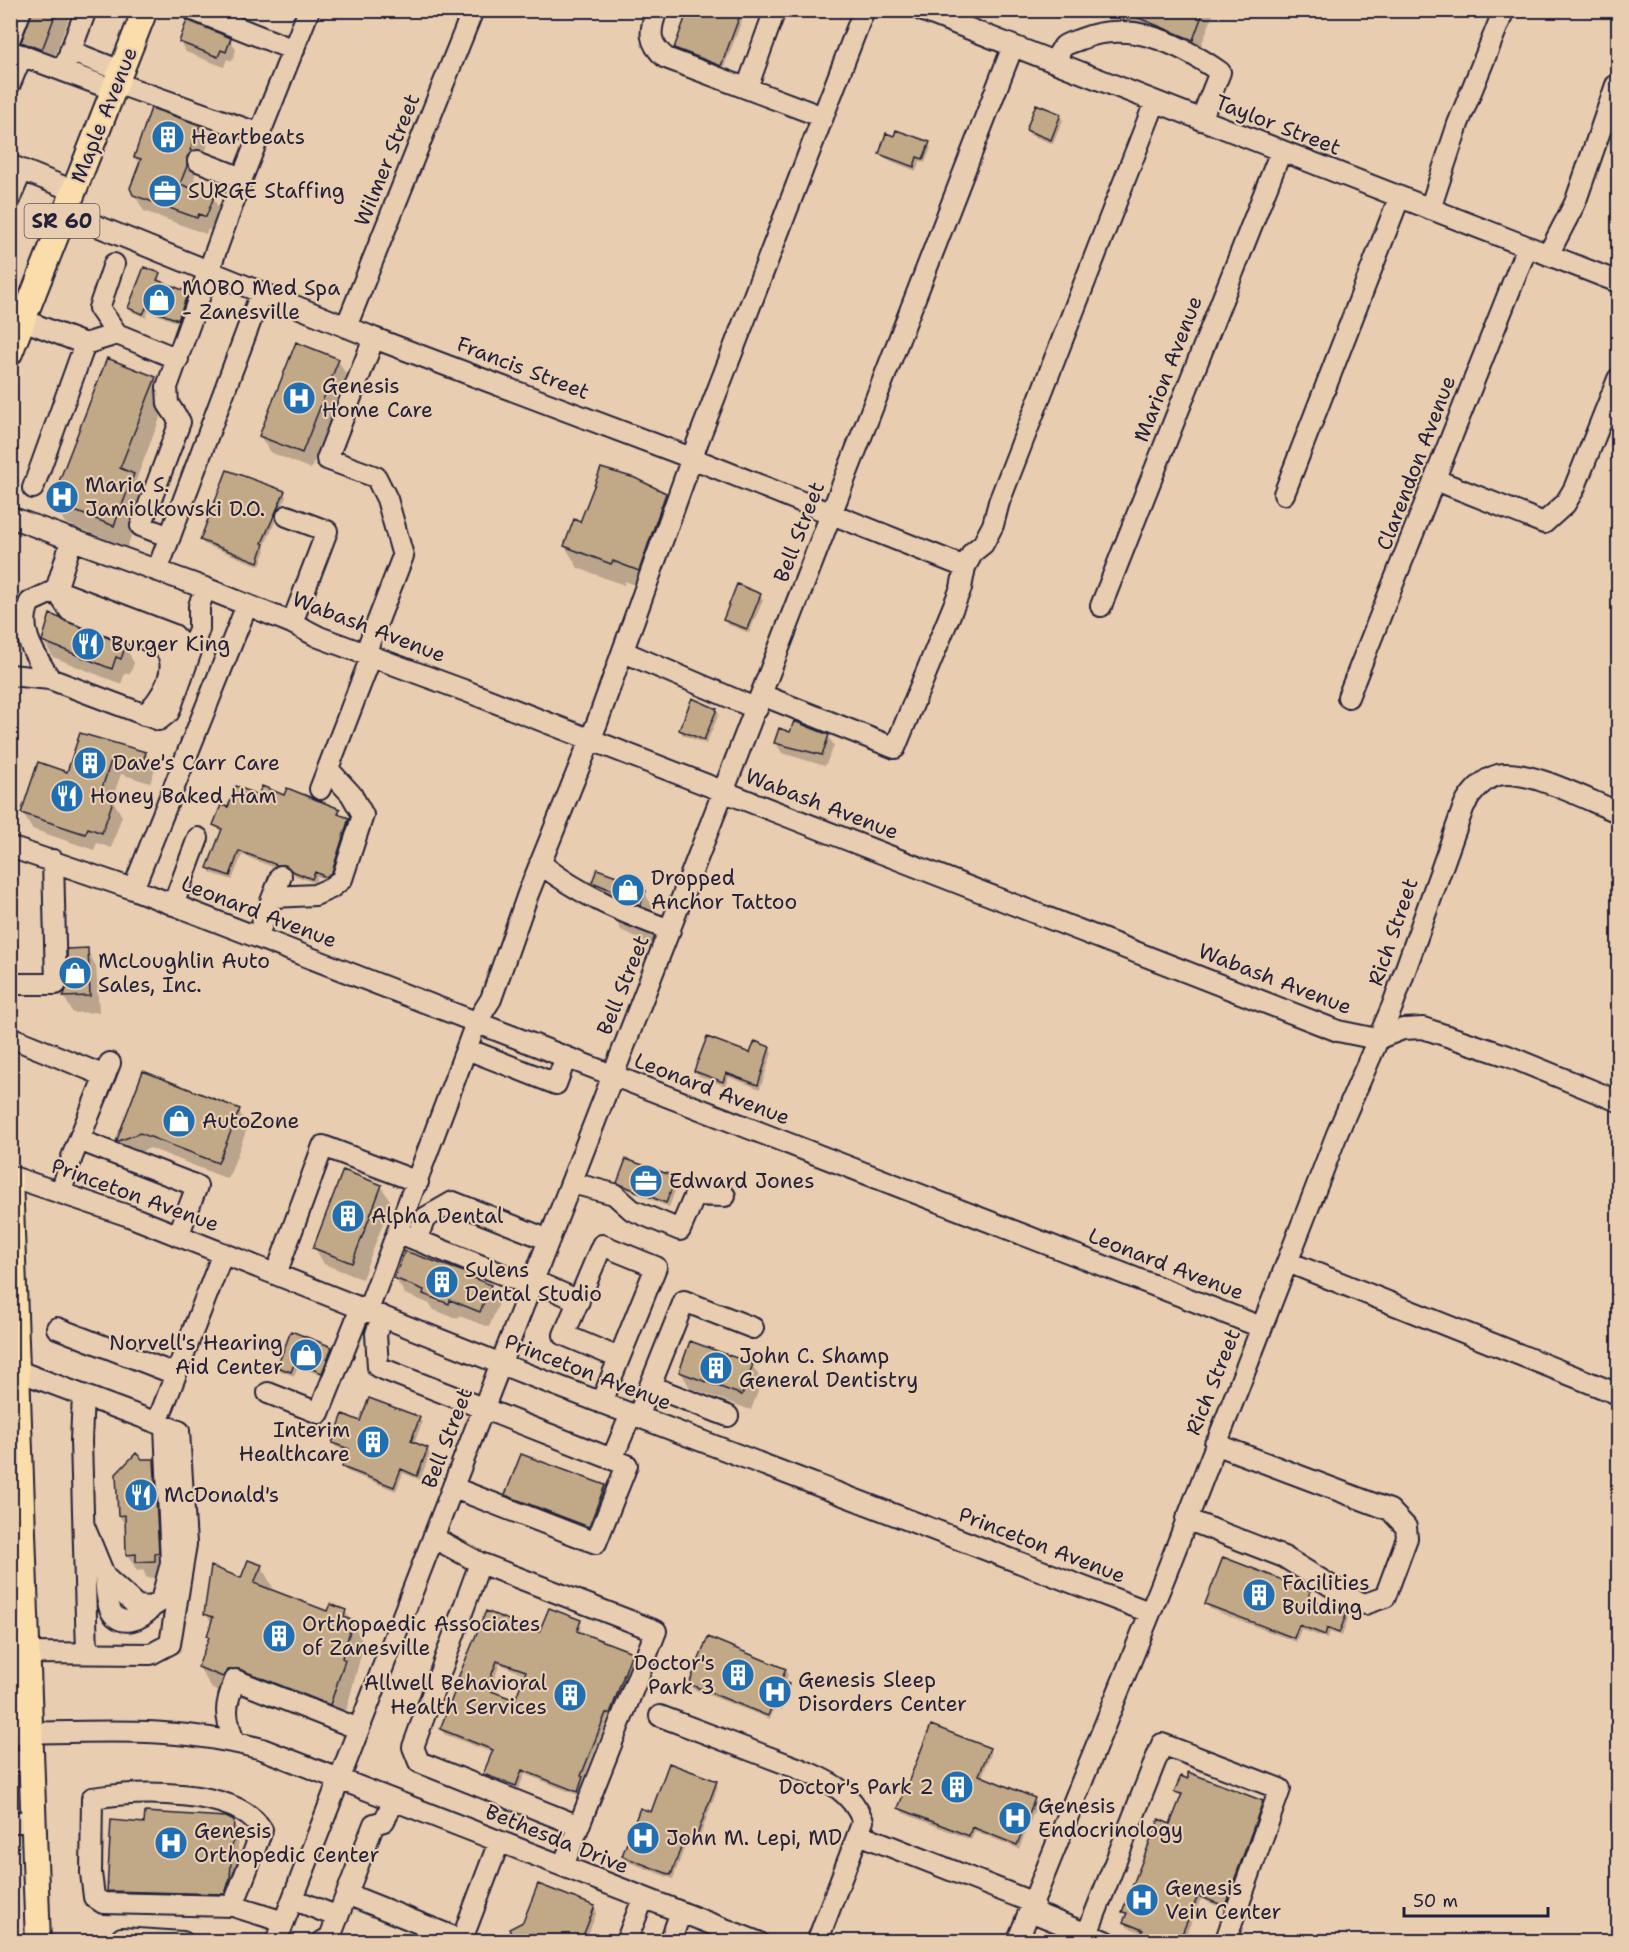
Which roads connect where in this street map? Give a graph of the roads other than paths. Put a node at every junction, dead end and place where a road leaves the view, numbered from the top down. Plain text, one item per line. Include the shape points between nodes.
1 (21, 10) edge
2 (86, 10) edge
3 (98, 10) edge
4 (145, 10) edge
5 (193, 10) edge
6 (309, 10) edge
7 (473, 10) edge
8 (657, 10) edge
9 (775, 10) edge
10 (864, 10) edge
11 (921, 10) edge
12 (1504, 10) edge
13 (10, 38) edge
14 (1013, 46) junction
15 (294, 50) junction
16 (16, 53) edge
17 (76, 53) junction
18 (1054, 62) junction
19 (63, 70) junction
20 (117, 81) junction
21 (10, 84) edge
22 (1616, 85) dead end
23 (747, 88) junction
24 (1155, 102) junction
25 (823, 117) junction
26 (1201, 120) junction
27 (260, 134) junction
28 (1281, 151) junction
29 (198, 161) dead end
30 (16, 167) edge
31 (242, 178) junction
32 (10, 198) edge
33 (1399, 198) junction
34 (69, 202) junction
35 (1430, 208) junction
36 (1527, 247) junction
37 (1548, 255) junction
38 (114, 264) dead end
39 (208, 270) junction
40 (1618, 282) edge
41 (261, 293) junction
42 (18, 325) edge
43 (346, 327) junction
44 (117, 334) junction
45 (374, 338) junction
46 (86, 344) junction
47 (10, 353) edge
48 (178, 359) junction
49 (1618, 379) edge
50 (180, 422) junction
51 (209, 433) junction
52 (694, 459) junction
53 (1436, 480) junction
54 (33, 488) dead end
55 (1284, 494) dead end
56 (832, 515) junction
57 (287, 516) dead end
58 (10, 517) edge
59 (170, 537) junction
60 (72, 539) junction
61 (965, 567) junction
62 (157, 571) junction
63 (56, 590) junction
64 (202, 597) junction
65 (247, 605) junction
66 (1101, 606) dead end
67 (292, 622) junction
68 (174, 636) junction
69 (190, 652) junction
70 (624, 652) junction
71 (368, 655) junction
72 (10, 675) edge
73 (50, 679) junction
74 (1348, 697) dead end
75 (759, 702) junction
76 (144, 715) junction
77 (590, 740) junction
78 (328, 769) junction
79 (320, 789) dead end
80 (724, 791) junction
81 (1618, 812) edge
82 (198, 838) dead end
83 (10, 847) edge
84 (53, 860) junction
85 (540, 863) junction
86 (281, 876) dead end
87 (133, 889) junction
88 (273, 897) junction
89 (173, 905) junction
90 (670, 930) junction
91 (257, 937) junction
92 (10, 984) edge
93 (476, 1023) junction
94 (10, 1037) edge
95 (1377, 1039) junction
96 (467, 1049) junction
97 (566, 1057) junction
98 (613, 1076) junction
99 (1618, 1101) edge
100 (79, 1140) junction
101 (10, 1177) edge
102 (418, 1182) junction
103 (572, 1183) junction
104 (61, 1192) junction
105 (725, 1196) dead end
106 (11, 1215) edge
107 (178, 1236) junction
108 (407, 1236) junction
109 (549, 1240) junction
110 (223, 1253) junction
111 (1288, 1262) junction
112 (276, 1274) junction
113 (532, 1284) junction
114 (579, 1301) junction
115 (370, 1311) junction
116 (57, 1328) dead end
117 (753, 1328) dead end
118 (1261, 1328) junction
119 (619, 1358) junction
120 (501, 1364) junction
121 (14, 1370) edge
122 (175, 1374) junction
123 (650, 1386) junction
124 (268, 1393) dead end
125 (1618, 1394) edge
126 (83, 1395) junction
127 (601, 1402) junction
128 (484, 1409) junction
129 (634, 1415) junction
130 (728, 1416) dead end
131 (161, 1424) junction
132 (1215, 1443) junction
133 (612, 1459) junction
134 (16, 1488) edge
135 (454, 1488) junction
136 (1186, 1519) junction
137 (84, 1526) junction
138 (434, 1538) junction
139 (17, 1545) edge
140 (480, 1563) junction
141 (1149, 1612) junction
142 (27, 1653) junction
143 (87, 1653) junction
144 (660, 1716) dead end
145 (359, 1729) junction
146 (21, 1733) edge
147 (234, 1742) junction
148 (21, 1760) edge
149 (340, 1778) junction
150 (394, 1801) junction
151 (22, 1822) edge
152 (579, 1826) junction
153 (859, 1834) junction
154 (499, 1842) junction
155 (563, 1866) junction
156 (347, 1894) junction
157 (293, 1899) junction
158 (643, 1899) junction
159 (233, 1906) junction
160 (1032, 1907) junction
161 (681, 1912) junction
162 (338, 1917) junction
163 (284, 1922) junction
164 (1087, 1934) junction
165 (38, 1941) edge
166 (120, 1941) edge
167 (183, 1941) edge
168 (276, 1941) edge
169 (322, 1941) edge
170 (461, 1941) edge
171 (626, 1941) edge
172 (670, 1941) edge
173 (758, 1941) edge
174 (817, 1941) edge
175 (1017, 1941) edge
176 (1107, 1941) edge
177 (1225, 1941) edge

1 - 13 street
2 - 17 street
3 - 17 street
4 - 20 main road, Maple Avenue / SR 60
5 - 15 street
6 - 15 street
7 - 43 street, Wilmer Street
8 - 23 street via 650,28 651,40 661,54
9 - 23 street
10 - 25 street
11 - 14 street, Taylor Street
12 - 35 street via 1458,124
14 - 18 street, Taylor Street
14 - 56 street, Bell Street
15 - 27 street
16 - 19 street
16 - 21 street
17 - 19 street
17 - 20 street
18 - 24 street, Taylor Street
18 - 26 street via 1065,46 1114,31 1132,31 1170,44 1220,72
19 - 20 street
20 - 27 street
20 - 34 main road, Maple Avenue / SR 60
22 - 37 street via 1575,203
23 - 25 street
24 - 26 street, Taylor Street
24 - 61 street via 1049,368 993,525
25 - 52 street
26 - 28 street, Taylor Street
27 - 31 street
28 - 33 street, Taylor Street
28 - 66 street, Marion Avenue
29 - 31 street
30 - 32 street
30 - 34 street, Francis Street
31 - 39 street
33 - 35 street, Taylor Street
33 - 55 street
34 - 39 street, Francis Street
34 - 42 main road, Maple Avenue / SR 60
35 - 36 street, Taylor Street
36 - 37 street, Taylor Street
36 - 53 street, Clarendon Avenue
37 - 40 street, Taylor Street
38 - 44 street via 99,308
39 - 41 street, Francis Street
39 - 48 street
41 - 43 street, Francis Street
41 - 51 street
42 - 46 street
42 - 47 main road, Maple Avenue / SR 60
43 - 45 street, Francis Street
44 - 46 street
44 - 48 street
45 - 52 street, Francis Street
45 - 71 street via 327,459 376,477 387,499 403,556
46 - 54 street
48 - 50 street via 166,387 168,404
49 - 53 street via 1574,489 1565,504 1544,523
50 - 51 street
50 - 59 street via 141,526
51 - 59 street
52 - 56 street, Francis Street
52 - 70 street
53 - 74 street, Clarendon Avenue
56 - 61 street, Francis Street
56 - 75 street, Bell Street
57 - 67 street via 327,531
58 - 60 street, Wabash Avenue
59 - 62 street
60 - 62 street, Wabash Avenue
60 - 63 street
61 - 75 street via 961,588 895,748
62 - 64 street, Wabash Avenue
63 - 68 street
63 - 73 street via 30,602 26,610 28,642
63 - 76 street via 70,611 168,651 169,675 157,704
64 - 65 street, Wabash Avenue
64 - 68 street
64 - 69 street via 199,629
65 - 67 street, Wabash Avenue
65 - 87 street
67 - 71 street, Wabash Avenue via 319,637
68 - 69 street
69 - 76 street via 169,712 159,720
70 - 75 street
70 - 77 street
71 - 77 street, Wabash Avenue
71 - 78 street
72 - 73 street
73 - 76 street
75 - 80 street, Bell Street
77 - 80 street, Wabash Avenue
77 - 85 street
78 - 79 street
78 - 88 street via 363,814 342,879 315,895
80 - 90 street, Bell Street
80 - 95 street, Wabash Avenue via 1338,1031
81 - 95 street, Rich Street via 1523,776 1497,775 1471,793
82 - 89 street
83 - 84 street, Leonard Avenue
84 - 87 street, Leonard Avenue
84 - 92 street via 56,984
85 - 90 street via 565,883
85 - 93 street via 490,999
86 - 88 street
87 - 89 street, Leonard Avenue
88 - 91 street
89 - 91 street, Leonard Avenue
90 - 98 street, Bell Street
91 - 93 street, Leonard Avenue
93 - 96 street
93 - 97 street, Leonard Avenue
94 - 100 street via 108,1069
95 - 99 street via 1403,1029 1423,1028 1508,1056
95 - 111 street, Rich Street
96 - 97 street via 556,1084
96 - 102 street
97 - 98 street, Leonard Avenue
98 - 103 street, Bell Street
98 - 118 street, Leonard Avenue
100 - 104 street
100 - 107 street via 197,1186
101 - 104 street, Princeton Avenue
101 - 106 main road
102 - 108 street
102 - 112 street via 323,1146
103 - 105 street via 614,1194 632,1210 680,1230 695,1195
103 - 109 street, Bell Street
104 - 107 street, Princeton Avenue
106 - 121 main road
107 - 110 street, Princeton Avenue
108 - 109 street via 425,1218 453,1202
108 - 113 street
108 - 115 street
109 - 113 street, Bell Street
110 - 112 street, Princeton Avenue
110 - 122 street
111 - 118 street, Rich Street
111 - 125 street
112 - 115 street, Princeton Avenue
113 - 114 street
113 - 120 street, Bell Street
114 - 119 street via 564,1335
114 - 119 street via 602,1245 656,1267
115 - 120 street, Princeton Avenue
115 - 124 street via 318,1413
115 - 128 street via 378,1367
116 - 122 street
117 - 123 street via 684,1301
118 - 132 street, Rich Street
119 - 127 street
120 - 127 street, Princeton Avenue
120 - 128 street, Bell Street
121 - 126 street
121 - 134 main road
122 - 131 street
123 - 129 street
123 - 130 street
126 - 131 street
126 - 137 street
127 - 129 street, Princeton Avenue
128 - 133 street
128 - 135 street, Bell Street
129 - 133 street
129 - 141 street, Princeton Avenue
131 - 137 street via 171,1563 161,1601 152,1607 137,1606 105,1577
131 - 143 street via 179,1431 186,1544 170,1644 151,1654
132 - 136 street, Rich Street
132 - 136 street via 1390,1510 1406,1527 1407,1538 1385,1597 1365,1604 1352,1599 1284,1557
133 - 135 street via 627,1465 596,1543
134 - 139 main road
135 - 138 street, Bell Street
136 - 141 street, Rich Street
137 - 143 street
138 - 140 street
138 - 145 street, Bell Street
139 - 142 main road
140 - 152 street via 412,1747 419,1762
140 - 152 street via 656,1631
141 - 160 street, Rich Street
142 - 143 street
142 - 146 main road
144 - 153 street via 820,1777 852,1799 863,1821
145 - 147 street via 235,1680 225,1717
145 - 149 street, Bell Street
146 - 147 street, Bethesda Drive via 146,1730
146 - 148 main road
147 - 149 street, Bethesda Drive
148 - 151 main road
149 - 150 street, Bethesda Drive
149 - 157 street, Bell Street
150 - 154 street, Bethesda Drive
150 - 156 street via 384,1821 374,1824
151 - 165 main road
152 - 155 street
153 - 160 street
153 - 174 street
154 - 155 street, Bethesda Drive
154 - 170 street
155 - 158 street, Bethesda Drive
156 - 162 street
156 - 170 street
157 - 162 street
157 - 163 street, Bell Street
158 - 161 street, Bethesda Drive
158 - 171 street
159 - 159 street via 103,1903 94,1897 92,1798 169,1794 237,1806 255,1818 262,1830
159 - 163 street
160 - 164 street
160 - 175 street, Rich Street
161 - 172 street
161 - 173 street, Bethesda Drive
162 - 169 street via 330,1937
163 - 168 street, Bell Street
164 - 176 street
164 - 177 street via 1162,1744 1280,1790
166 - 167 street

